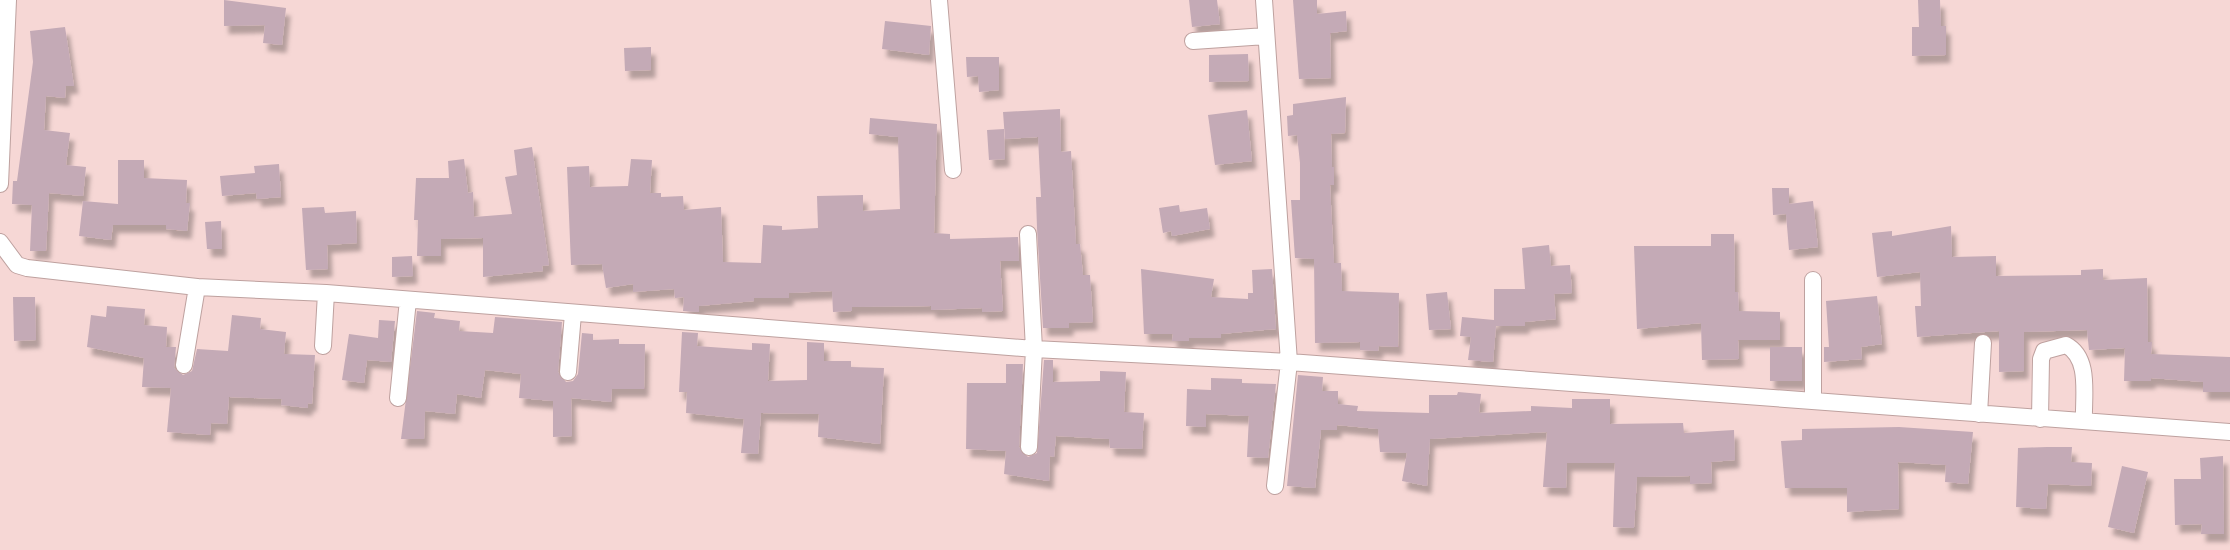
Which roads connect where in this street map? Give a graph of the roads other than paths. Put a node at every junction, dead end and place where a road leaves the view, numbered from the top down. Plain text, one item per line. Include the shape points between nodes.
1 (8, 0) edge
2 (939, 0) edge
3 (1264, 0) edge
4 (1266, 36) junction
5 (1193, 41) dead end
6 (3, 49) edge
7 (953, 170) dead end
8 (0, 184) edge
9 (1028, 234) dead end
10 (0, 242) edge
11 (1813, 280) dead end
12 (197, 286) junction
13 (326, 293) junction
14 (408, 300) junction
15 (573, 314) junction
16 (1983, 343) dead end
17 (323, 346) dead end
18 (1034, 349) junction
19 (1289, 362) junction
20 (184, 365) dead end
21 (568, 372) dead end
22 (398, 398) dead end
23 (1813, 401) junction
24 (1979, 414) junction
25 (2040, 419) junction
26 (2084, 421) junction
27 (2230, 432) edge
28 (1029, 447) dead end
29 (1275, 486) dead end

1 - 6 street
2 - 7 street
3 - 4 street
4 - 5 street
4 - 19 street
6 - 8 street
9 - 18 street
10 - 12 street via 17,265 27,268
11 - 23 street
12 - 13 street
12 - 20 street
13 - 14 street
13 - 17 street
14 - 15 street
14 - 22 street
15 - 18 street
15 - 21 street
16 - 24 street
18 - 19 street
18 - 28 street
19 - 23 street
19 - 29 street
23 - 24 street
24 - 25 street
25 - 26 street
25 - 26 street via 2040,359 2045,351 2066,345 2076,350 2082,361
26 - 27 street

